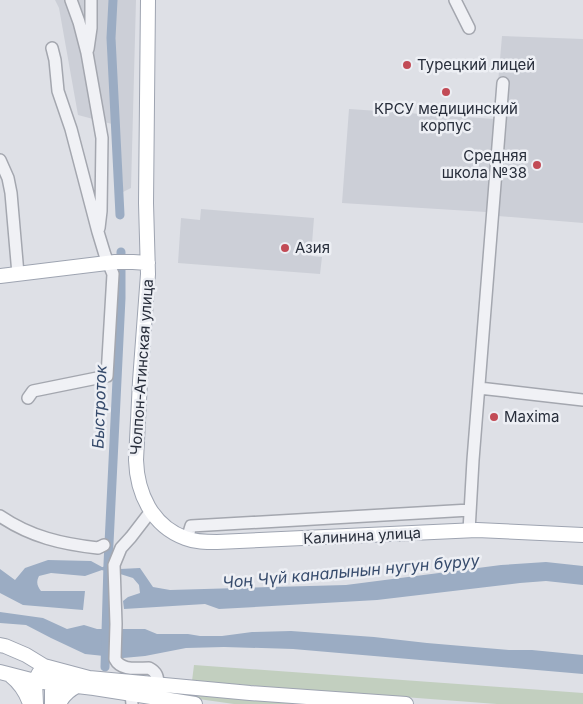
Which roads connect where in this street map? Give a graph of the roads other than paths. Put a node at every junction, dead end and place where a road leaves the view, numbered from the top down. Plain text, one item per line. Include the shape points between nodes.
1 (71, 0) edge
2 (91, 0) edge
3 (148, 0) edge
4 (455, 0) edge
5 (469, 28) dead end
6 (52, 48) dead end
7 (87, 53) junction
8 (503, 83) dead end
9 (0, 160) edge
10 (98, 232) junction
11 (112, 263) junction
12 (148, 263) junction
13 (18, 274) junction
14 (0, 276) edge
15 (479, 388) junction
16 (28, 398) dead end
17 (583, 400) edge
18 (470, 510) junction
19 (151, 511) junction
20 (0, 516) edge
21 (469, 531) junction
22 (583, 535) edge
23 (187, 539) junction
24 (104, 545) dead end
25 (0, 645) edge
26 (26, 655) junction
27 (44, 666) junction
28 (4, 673) edge
29 (35, 680) junction
30 (52, 682) junction
31 (158, 685) junction
32 (77, 686) junction
33 (132, 699) edge
34 (30, 704) edge
35 (36, 704) edge
36 (52, 704) edge
37 (59, 704) edge
38 (195, 704) edge
39 (406, 704) edge

1 - 7 street
2 - 7 street
3 - 12 main road, Чолпон-Атинская улица
4 - 5 street
6 - 10 street via 58,91
7 - 10 street via 102,138
8 - 15 street
9 - 13 street via 11,193
10 - 11 street via 105,255
11 - 12 main road
11 - 13 main road
11 - 16 street via 107,376 33,391
12 - 19 main road, Чолпон-Атинская улица via 136,472
13 - 14 main road
15 - 17 street
15 - 18 street
18 - 21 street
18 - 23 street via 191,526
19 - 23 main road, Калинина улица via 166,528
19 - 31 street via 121,548 114,565 115,659 122,666 153,670
20 - 24 street via 39,537 98,548
21 - 22 main road, Калинина улица
21 - 23 main road, Калинина улица via 217,542
25 - 26 main road
26 - 27 main road
26 - 28 main road via 27,668 24,671
27 - 29 main road
27 - 30 main road
27 - 31 main road via 89,678
28 - 29 main road
28 - 34 main road via 16,680
29 - 30 main road
29 - 35 main road
30 - 32 main road
30 - 36 main road
31 - 39 main road
32 - 33 main road
32 - 37 main road via 64,695
33 - 38 main road

